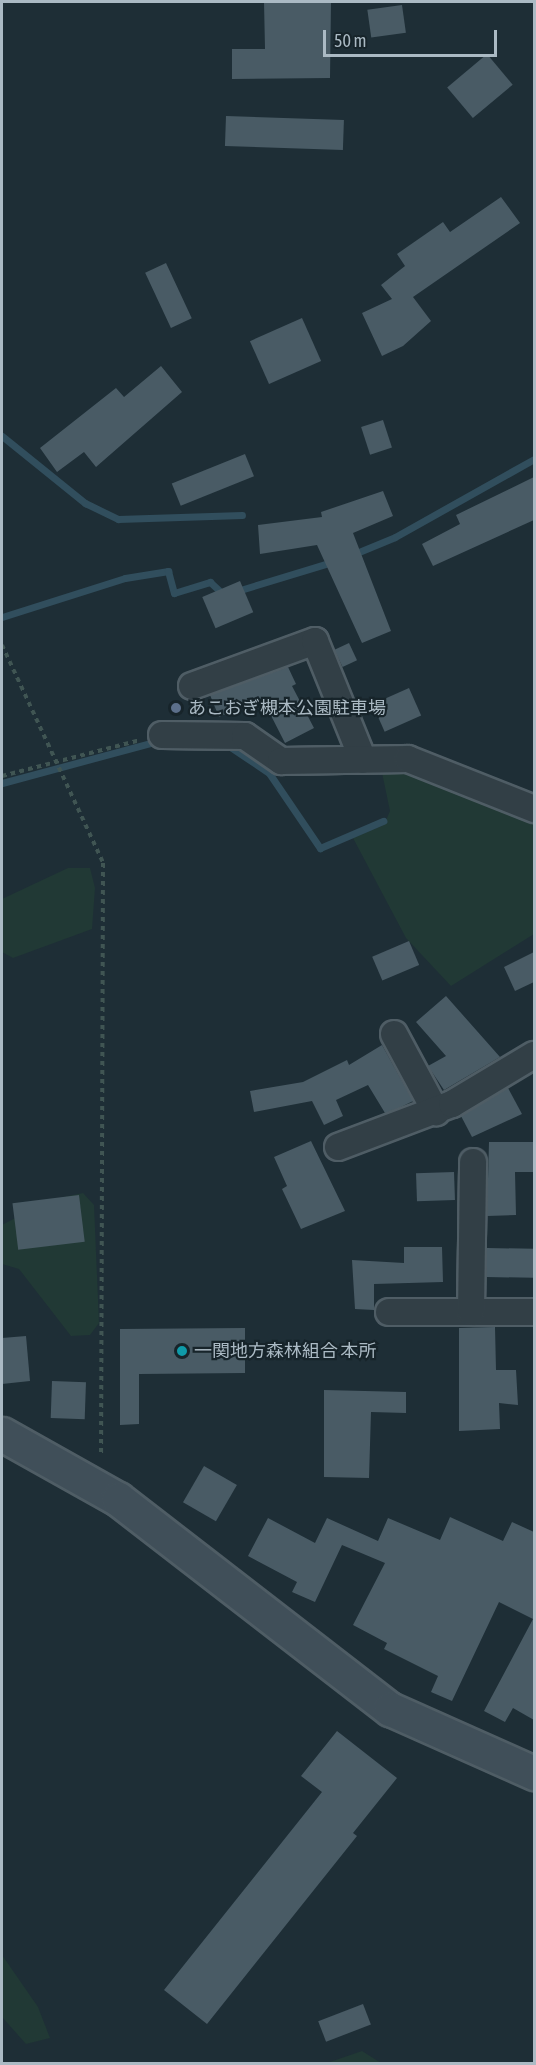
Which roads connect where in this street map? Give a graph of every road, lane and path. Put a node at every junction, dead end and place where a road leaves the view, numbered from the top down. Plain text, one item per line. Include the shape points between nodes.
1 (2, 645) edge
2 (192, 686) dead end
3 (162, 735) joint
4 (54, 759) junction
5 (363, 760) junction
6 (2, 776) edge
7 (534, 809) edge
8 (394, 1034) dead end
9 (534, 1055) edge
10 (436, 1112) junction
11 (338, 1147) dead end
12 (473, 1162) dead end
13 (389, 1312) dead end
14 (471, 1312) junction
15 (534, 1312) edge
16 (2, 1434) edge
17 (100, 1488) junction
18 (534, 1773) edge

1 - 4 path
2 - 5 street via 315,641
3 - 4 path
3 - 5 street via 245,736 281,761
4 - 6 path
4 - 17 path via 103,863
5 - 7 street via 408,759
8 - 10 street
9 - 10 street
10 - 11 street
12 - 14 street
13 - 14 street
14 - 15 street
16 - 17 street
17 - 18 street via 390,1709

